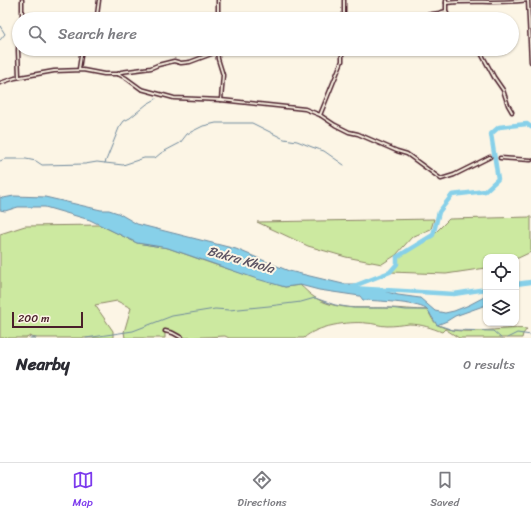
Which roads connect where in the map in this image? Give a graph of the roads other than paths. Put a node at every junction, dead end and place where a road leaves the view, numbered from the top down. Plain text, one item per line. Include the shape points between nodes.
1 (22, 0) edge
2 (98, 0) edge
3 (218, 0) edge
4 (344, 0) edge
5 (446, 0) edge
6 (528, 0) edge
7 (446, 3) junction
8 (446, 10) joint
9 (22, 12) edge
10 (97, 12) edge
11 (218, 12) edge
12 (344, 12) edge
13 (441, 12) edge
14 (18, 56) edge
15 (81, 56) edge
16 (206, 56) edge
17 (218, 56) edge
18 (342, 56) edge
19 (483, 56) edge
20 (531, 62) edge
21 (79, 70) junction
22 (118, 74) junction
23 (19, 77) junction
24 (0, 83) edge
25 (220, 100) junction
26 (512, 112) dead end
27 (320, 115) junction
28 (490, 157) dead end
29 (500, 158) dead end
30 (531, 160) edge
31 (166, 331) dead end
32 (182, 338) edge

1 - 9 street
2 - 10 street
3 - 11 street
4 - 12 street
5 - 7 street
6 - 7 street
6 - 20 street
7 - 8 street
8 - 13 street
14 - 23 street
15 - 21 street
16 - 22 street via 190,62 174,61
17 - 25 street via 223,75
18 - 27 street
19 - 26 street via 503,90
21 - 22 street
21 - 23 street
22 - 25 street via 149,92 174,98
23 - 24 street
25 - 27 street via 298,108
27 - 28 street via 343,129 407,154 441,179
29 - 30 street
31 - 32 street

